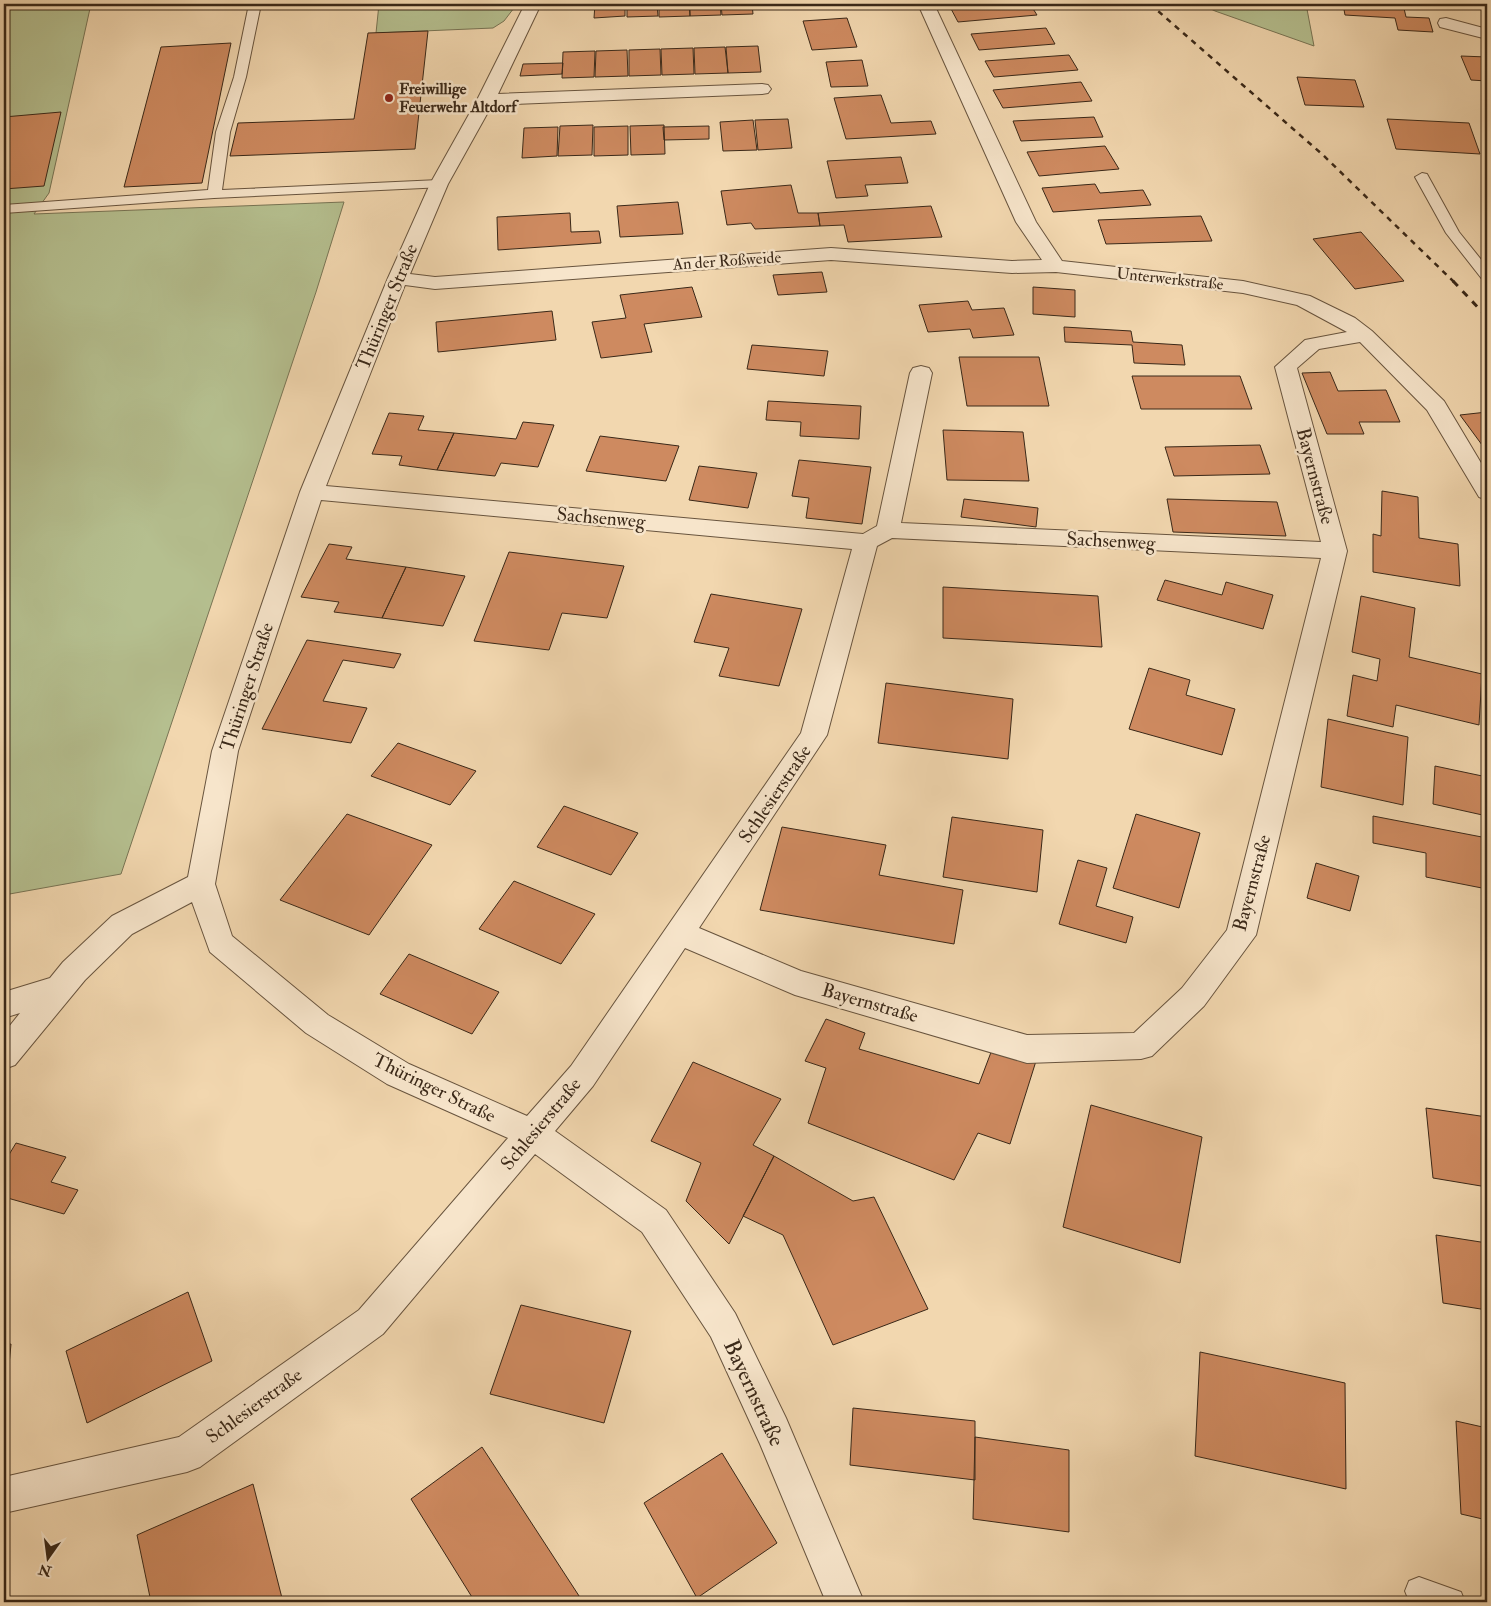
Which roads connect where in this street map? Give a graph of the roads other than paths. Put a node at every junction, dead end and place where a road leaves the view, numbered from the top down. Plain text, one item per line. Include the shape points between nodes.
1 (255, 4) edge
2 (533, 4) edge
3 (926, 4) edge
4 (1446, 23) dead end
5 (1487, 34) edge
6 (762, 89) dead end
7 (486, 100) junction
8 (1422, 177) dead end
9 (439, 184) junction
10 (214, 194) junction
11 (4, 209) edge
12 (1056, 266) junction
13 (1487, 276) edge
14 (398, 278) junction
15 (1365, 334) junction
16 (921, 373) dead end
17 (312, 492) junction
18 (1487, 492) edge
19 (877, 536) junction
20 (1335, 551) junction
21 (202, 884) junction
22 (681, 933) junction
23 (60, 988) junction
24 (4, 1005) edge
25 (4, 1055) edge
26 (533, 1134) junction
27 (4, 1495) edge
28 (1419, 1590) dead end
29 (845, 1602) edge
30 (1450, 1602) edge

1 - 10 lane via 240,77 224,132
2 - 7 street, Thüringer Straße
3 - 12 street via 1026,222
4 - 5 street
6 - 7 street
7 - 9 street, Thüringer Straße
8 - 13 lane via 1453,233
9 - 10 lane
9 - 14 street, Thüringer Straße
10 - 11 lane
12 - 14 street, An der Roßweide via 1012,267 830,254 435,283
12 - 15 street, Unterwerkstraße via 1242,287 1303,300
14 - 17 street, Thüringer Straße
15 - 18 street, Unterwerkstraße via 1436,406
15 - 20 street, Bayernstraße via 1312,344 1286,367
16 - 19 street
17 - 19 street, Sachsenweg
17 - 21 street, Thüringer Straße via 224,751
19 - 20 street, Sachsenweg
19 - 22 street, Schlesierstraße via 814,735
20 - 22 street, Bayernstraße via 1241,935 1193,997 1141,1046 1027,1049 795,982
21 - 23 street via 122,925
21 - 26 street, Thüringer Straße via 220,943 317,1024 398,1074
22 - 26 street, Schlesierstraße via 582,1076
23 - 24 street
23 - 25 street
26 - 27 street, Schlesierstraße via 372,1322 187,1454
26 - 29 street, Bayernstraße via 654,1221 723,1325 773,1431
28 - 30 lane

